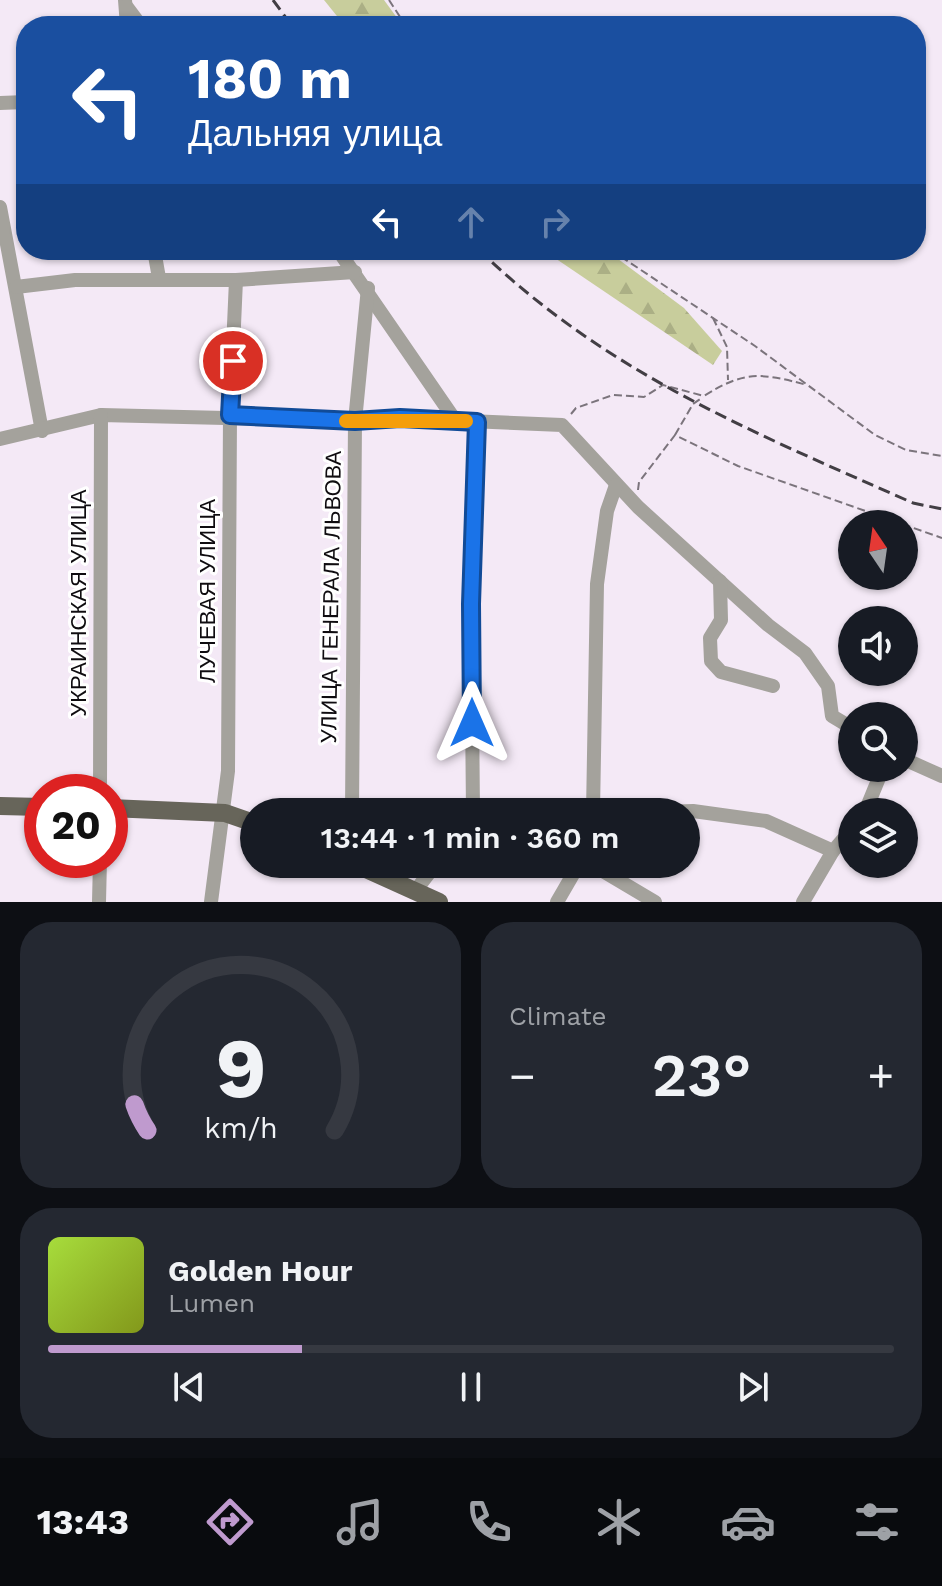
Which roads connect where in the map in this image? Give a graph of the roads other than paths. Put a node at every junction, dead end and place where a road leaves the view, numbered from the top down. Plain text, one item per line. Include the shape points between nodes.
1 (0, 207) edge
2 (156, 260) edge
3 (346, 260) edge
4 (355, 272) junction
5 (159, 278) junction
6 (236, 280) junction
7 (16, 287) junction
8 (368, 288) junction
9 (101, 415) junction
10 (230, 415) junction
11 (455, 420) junction
12 (355, 421) junction
13 (477, 422) junction
14 (42, 431) junction
15 (0, 439) edge
16 (616, 485) junction
17 (720, 581) junction
18 (773, 686) dead end
19 (838, 720) edge
20 (918, 765) edge
21 (100, 774) edge
22 (942, 776) edge
23 (352, 798) edge
24 (473, 798) edge
25 (593, 798) edge
26 (0, 806) edge
27 (24, 807) edge
28 (128, 809) edge
29 (700, 812) edge
30 (225, 813) junction
31 (240, 813) edge
32 (240, 818) edge
33 (838, 845) edge
34 (833, 851) junction
35 (100, 878) edge
36 (388, 878) edge
37 (425, 878) edge
38 (571, 878) edge
39 (615, 878) edge
40 (416, 890) junction
41 (436, 901) edge
42 (99, 902) edge
43 (211, 902) edge
44 (557, 902) edge
45 (655, 902) edge
46 (803, 902) edge

1 - 7 street
2 - 5 street
3 - 4 street
4 - 6 street
4 - 8 street
5 - 6 street
5 - 7 street
6 - 10 street, ЛУЧЕВАЯ УЛИЦА
7 - 14 street
8 - 11 street
8 - 12 street, УЛИЦА ГЕНЕРАЛА ЛЬВОВА
9 - 10 street
9 - 14 street
9 - 21 street, УКРАИНСКАЯ УЛИЦА
10 - 12 street
10 - 30 street, ЛУЧЕВАЯ УЛИЦА
11 - 12 street
11 - 13 street
12 - 23 street, УЛИЦА ГЕНЕРАЛА ЛЬВОВА
13 - 16 street via 562,425
13 - 24 street
14 - 15 street
16 - 17 street
16 - 25 street via 597,584
17 - 18 street via 721,620 710,638 711,661 721,672
17 - 19 street via 805,653 828,686 832,716
20 - 22 street
26 - 27 main road
28 - 30 main road
29 - 34 street via 766,821
30 - 31 street
30 - 32 main road
30 - 43 street, ЛУЧЕВАЯ УЛИЦА
33 - 34 street
34 - 46 street
35 - 42 street
36 - 40 main road
37 - 40 street
38 - 44 street
39 - 45 street
40 - 41 main road

